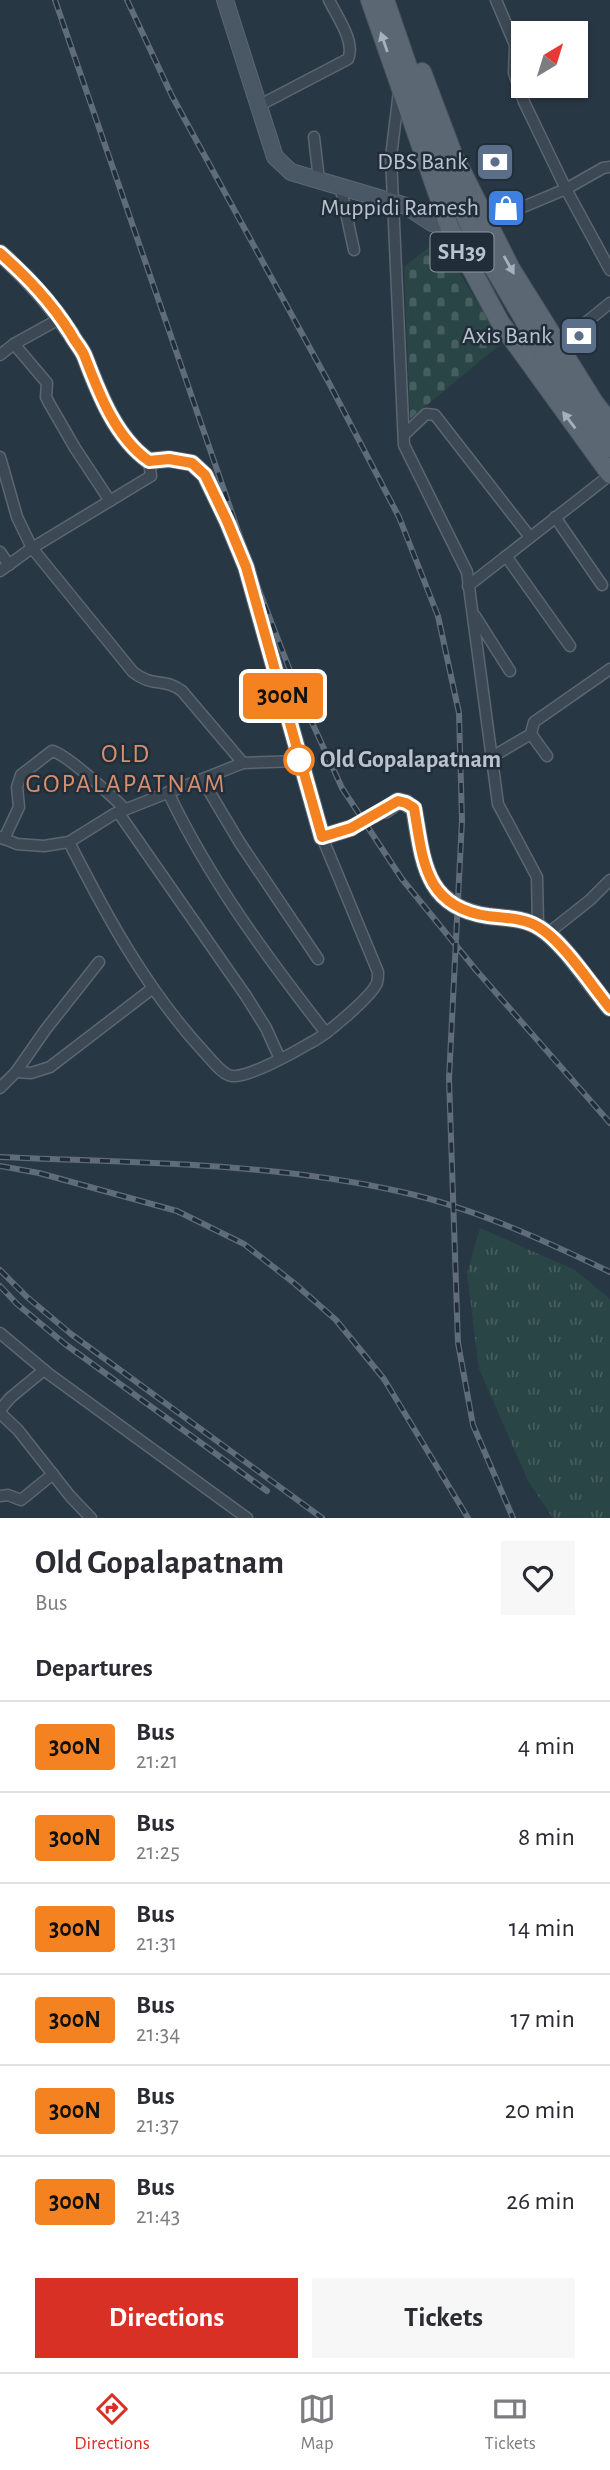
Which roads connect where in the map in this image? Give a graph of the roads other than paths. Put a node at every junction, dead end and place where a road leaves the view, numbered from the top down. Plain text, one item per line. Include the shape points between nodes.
1 (329, 0) edge
2 (370, 0) edge
3 (385, 0) edge
4 (396, 0) edge
5 (496, 0) edge
6 (228, 1) edge
7 (400, 90) junction
8 (260, 105) junction
9 (314, 137) dead end
10 (610, 167) edge
11 (319, 180) junction
12 (340, 185) junction
13 (566, 189) junction
14 (394, 202) junction
15 (478, 224) junction
16 (450, 229) junction
17 (354, 250) dead end
18 (0, 253) edge
19 (610, 270) edge
20 (610, 303) edge
21 (61, 318) junction
22 (14, 344) junction
23 (558, 345) junction
24 (0, 355) edge
25 (610, 423) edge
26 (404, 435) junction
27 (610, 448) edge
28 (0, 457) edge
29 (149, 461) junction
30 (610, 475) edge
31 (110, 501) junction
32 (555, 517) junction
33 (530, 537) junction
34 (32, 548) junction
35 (0, 552) edge
36 (506, 556) junction
37 (4, 568) edge
38 (602, 585) dead end
39 (468, 586) junction
40 (472, 610) junction
41 (570, 646) dead end
42 (610, 669) edge
43 (510, 671) dead end
44 (531, 734) junction
45 (547, 756) dead end
46 (492, 757) junction
47 (300, 761) junction
48 (243, 763) junction
49 (203, 781) junction
50 (168, 792) junction
51 (121, 810) junction
52 (385, 810) tunnel mouth
53 (351, 828) tunnel mouth
54 (322, 837) junction
55 (2, 838) edge
56 (69, 842) junction
57 (610, 880) edge
58 (542, 930) junction
59 (318, 959) dead end
60 (99, 962) dead end
61 (153, 988) junction
62 (610, 1008) edge
63 (326, 1033) junction
64 (280, 1059) junction
65 (16, 1072) junction
66 (0, 1088) edge
67 (0, 1333) edge
68 (44, 1370) junction
69 (0, 1412) edge
70 (53, 1474) junction
71 (0, 1496) edge
72 (91, 1518) edge
73 (247, 1518) edge

1 - 8 street via 348,40 350,57
7 -> 2 main road, SH39
3 - 15 main road via 432,138
4 - 15 main road, SH39
5 - 13 street via 515,45 514,73 524,102
6 - 8 street
7 - 14 street via 391,157
7 - 16 main road, SH39
8 - 11 street via 275,157 291,172
9 - 11 street
10 - 13 street
11 - 12 street
12 - 14 street
12 - 17 street
13 - 15 street
13 - 19 street
14 - 16 street
14 - 26 street
15 - 16 street
15 -> 23 main road, SH39
15 - 27 main road via 538,344
30 -> 16 main road, SH39 via 500,321
18 - 21 street
20 - 23 street
21 - 22 street
21 - 29 street via 133,450
22 - 24 street
22 - 31 street via 47,383 49,403
23 - 25 main road, SH39
26 - 33 street via 426,414 435,415
26 - 39 street via 404,445 467,572
28 - 34 street via 17,517
29 - 31 street via 151,476
29 - 47 street via 192,463 205,475 246,567
30 - 32 street
31 - 34 street
32 - 33 street
32 - 38 street
33 - 36 street
34 - 37 street
34 - 48 street via 133,672 148,682 169,683 182,691
35 - 37 street
36 - 39 street
36 - 41 street
39 - 40 street
40 - 43 street
40 - 46 street
42 - 44 street via 534,722
44 - 45 street
44 - 46 street
46 - 58 street via 498,804 537,877
47 - 48 street
47 - 54 street
48 - 49 street
49 - 50 street
49 - 59 street
50 - 51 street
50 - 63 street via 217,881
51 - 55 street via 69,760 52,751 21,775 19,807
51 - 56 street
51 - 64 street via 246,996
52 - 58 street via 398,801 414,808 429,880 453,906 477,915 521,920
53 - 54 street
54 - 63 street via 378,972 377,983 367,996
55 - 56 street via 44,846
56 - 61 street via 102,908
57 - 58 street via 590,900
58 - 62 street
60 - 65 street
61 - 64 street via 226,1073 239,1075
61 - 65 street via 50,1067
63 - 64 street
65 - 66 street
67 - 68 street
68 - 69 street
68 - 73 street
69 - 70 street
70 - 71 street via 20,1500
70 - 72 street

